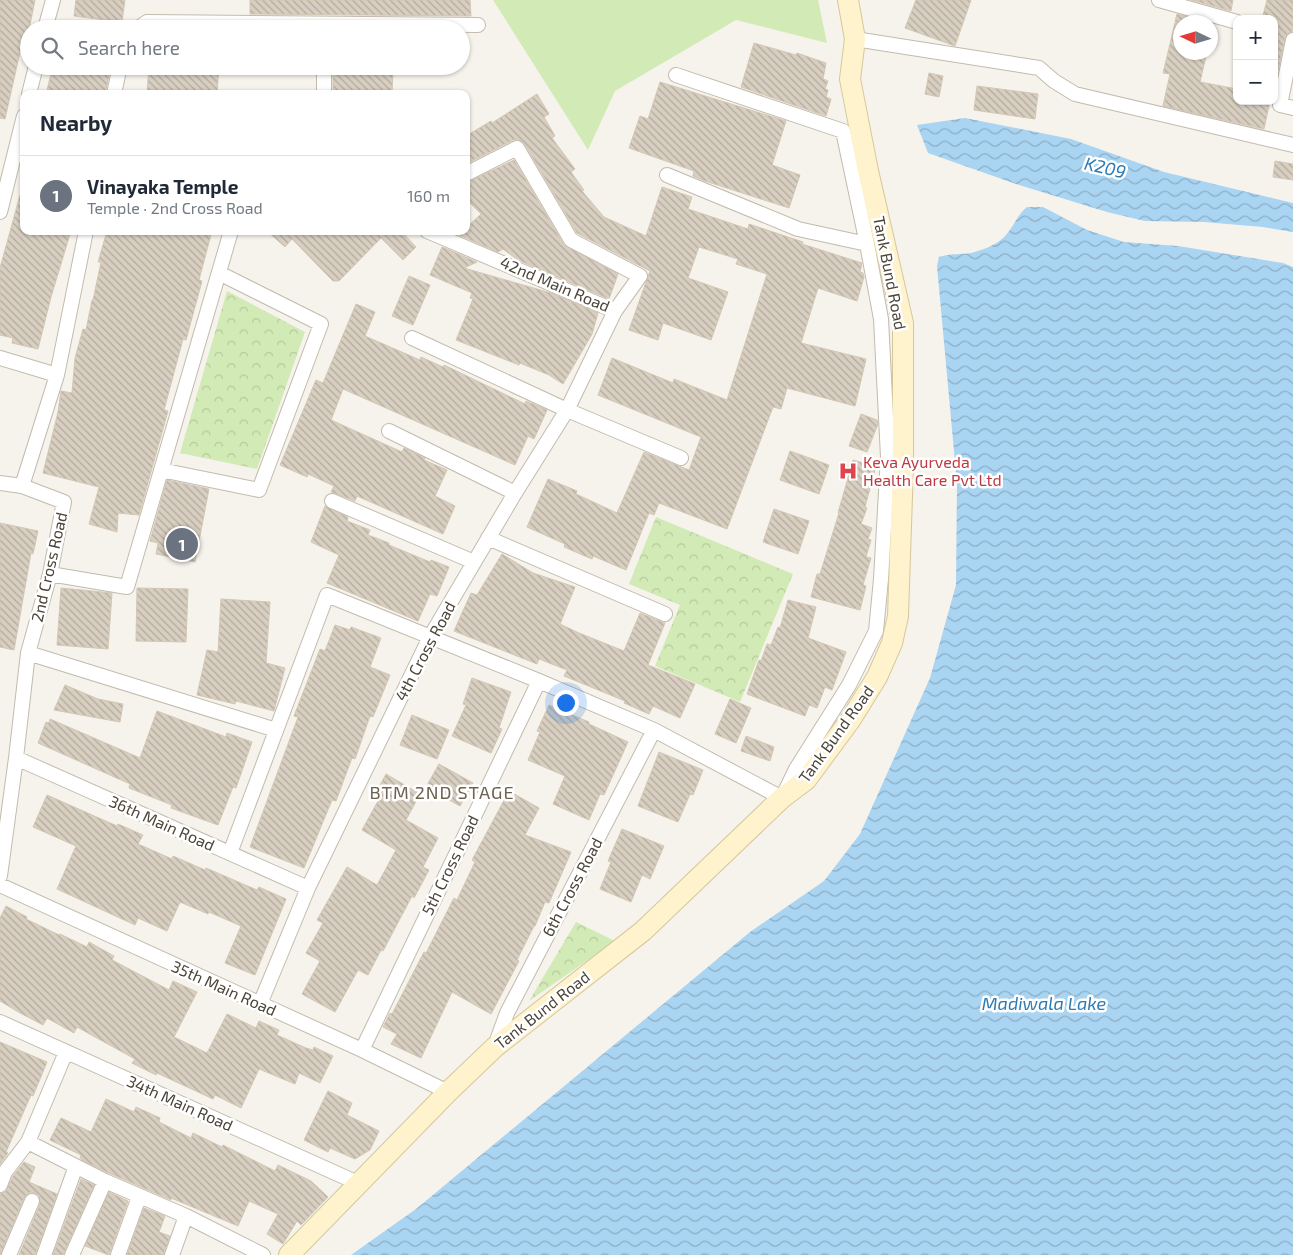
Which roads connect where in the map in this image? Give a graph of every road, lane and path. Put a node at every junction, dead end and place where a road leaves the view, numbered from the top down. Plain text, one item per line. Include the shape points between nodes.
1 (53, 0) edge
2 (848, 0) edge
3 (1159, 0) edge
4 (47, 20) edge
5 (1233, 21) edge
6 (470, 25) edge
7 (478, 25) dead end
8 (855, 39) junction
9 (1293, 40) edge
10 (34, 75) edge
11 (118, 75) edge
12 (324, 75) edge
13 (676, 75) dead end
14 (30, 90) edge
15 (115, 90) edge
16 (324, 90) edge
17 (1293, 108) edge
18 (20, 132) edge
19 (1293, 145) edge
20 (470, 172) edge
21 (667, 176) dead end
22 (0, 212) edge
23 (85, 235) edge
24 (231, 235) edge
25 (437, 235) edge
26 (867, 244) junction
27 (219, 273) junction
28 (615, 310) junction
29 (412, 338) dead end
30 (0, 358) edge
31 (57, 375) junction
32 (567, 410) junction
33 (389, 431) dead end
34 (681, 458) dead end
35 (161, 470) junction
36 (0, 483) edge
37 (22, 486) junction
38 (515, 493) junction
39 (332, 501) dead end
40 (488, 538) junction
41 (474, 562) junction
42 (50, 574) junction
43 (665, 614) dead end
44 (430, 637) junction
45 (28, 653) junction
46 (539, 681) junction
47 (276, 730) junction
48 (654, 730) junction
49 (16, 758) junction
50 (782, 798) junction
51 (230, 853) junction
52 (0, 876) edge
53 (0, 885) edge
54 (308, 888) junction
55 (260, 1004) junction
56 (0, 1022) edge
57 (495, 1047) junction
58 (362, 1050) junction
59 (66, 1052) junction
60 (448, 1092) junction
61 (28, 1142) junction
62 (76, 1166) junction
63 (3, 1170) edge
64 (105, 1182) junction
65 (360, 1184) junction
66 (0, 1185) edge
67 (139, 1197) junction
68 (32, 1201) dead end
69 (186, 1216) junction
70 (9, 1255) edge
71 (44, 1255) edge
72 (72, 1255) edge
73 (118, 1255) edge
74 (172, 1255) edge
75 (264, 1255) edge
76 (289, 1255) edge

1 - 4 street
2 - 8 main road, Tank Bund Road
3 - 5 street
6 - 7 street
8 - 19 street via 1038,68 1075,94
8 - 50 main road, Tank Bund Road via 850,78 903,323 898,616 892,643 878,677 806,780
9 - 17 street via 1280,105
10 - 14 street
11 - 15 street
12 - 16 street
13 - 26 street via 843,131
18 - 22 street
20 - 28 street, 42nd Main Road via 517,148 571,240 640,276
21 - 26 street via 798,229
23 - 31 street
24 - 27 street
25 - 28 street, 42nd Main Road
26 - 50 street via 881,319 888,457 876,631 849,685 796,769
27 - 35 street
27 - 35 street via 320,324 259,490
28 - 32 street, 4th Cross Road
29 - 32 street
30 - 31 street
31 - 37 street
32 - 34 street
32 - 38 street, 4th Cross Road
33 - 38 street
35 - 42 street via 127,586
36 - 37 street
37 - 42 street, 2nd Cross Road via 64,502
38 - 40 street, 4th Cross Road
39 - 41 street
40 - 41 street, 4th Cross Road
40 - 43 street
41 - 44 street, 4th Cross Road
42 - 45 street, 2nd Cross Road
44 - 46 street
44 - 47 street via 327,595
44 - 54 street, 4th Cross Road
45 - 47 street
45 - 49 street, 2nd Cross Road
46 - 48 street
46 - 58 street, 5th Cross Road
47 - 51 street
48 - 50 street
48 - 57 street, 6th Cross Road via 506,1013
49 - 51 street, 36th Main Road
49 - 52 street, 2nd Cross Road
50 - 57 main road, Tank Bund Road via 643,930
51 - 54 street, 36th Main Road
53 - 55 street, 35th Main Road
54 - 55 street, 4th Cross Road
55 - 58 street, 35th Main Road
56 - 59 street, 34th Main Road
57 - 60 main road, Tank Bund Road
58 - 60 street, 35th Main Road
59 - 61 street
59 - 65 street, 34th Main Road
60 - 65 main road, Tank Bund Road
61 - 62 street
61 - 63 street
62 - 64 street
62 - 71 street
63 - 66 street
64 - 67 street
64 - 72 street
65 - 76 main road, Tank Bund Road
67 - 69 street
67 - 73 street
68 - 70 street
69 - 74 street
69 - 75 street

